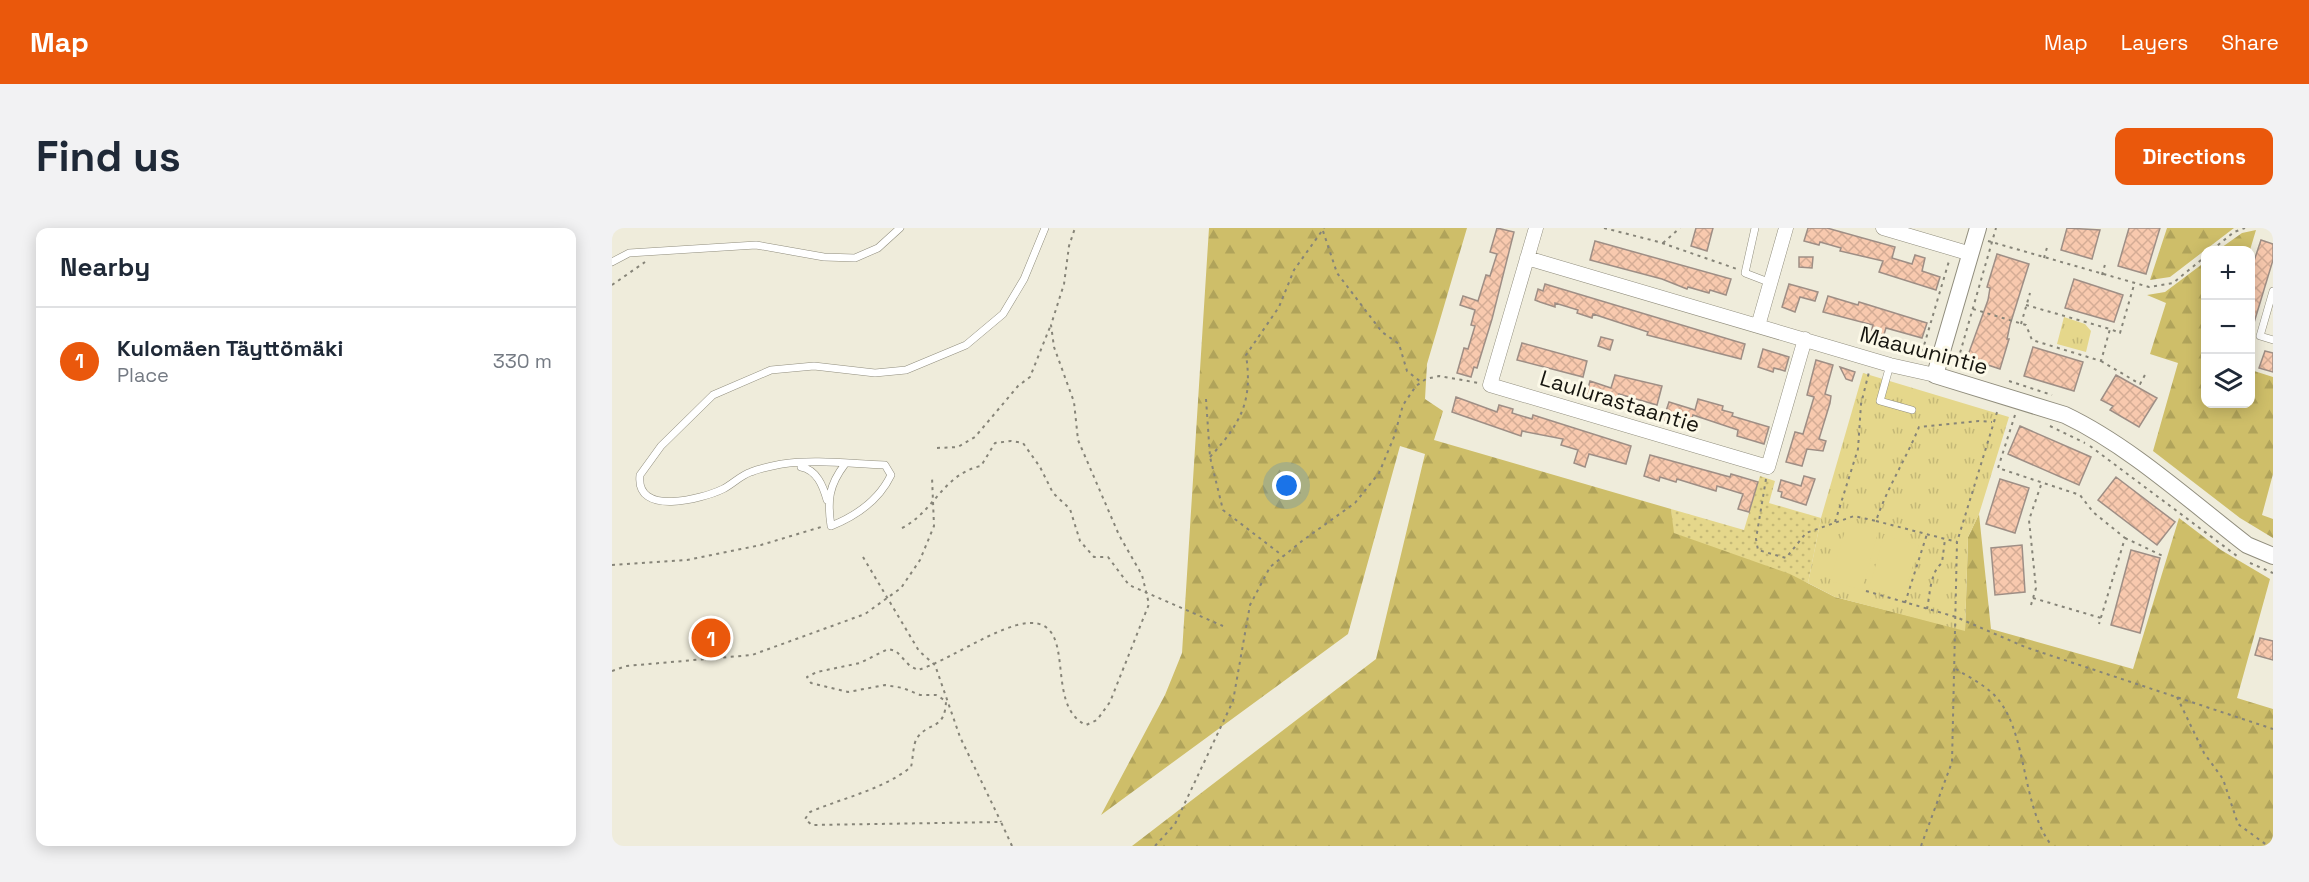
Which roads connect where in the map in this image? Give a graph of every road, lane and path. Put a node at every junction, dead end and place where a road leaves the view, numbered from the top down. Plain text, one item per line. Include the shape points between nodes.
1 (900, 228) edge
2 (1045, 228) edge
3 (1075, 228) edge
4 (1536, 228) edge
5 (1604, 228) edge
6 (1680, 228) edge
7 (1755, 228) edge
8 (1786, 228) edge
9 (1883, 228) edge
10 (1996, 228) edge
11 (2245, 228) edge
12 (1323, 229) edge
13 (1982, 236) edge
14 (1663, 243) junction
15 (2048, 244) dead end
16 (2217, 246) edge
17 (1953, 249) junction
18 (1971, 254) junction
19 (1527, 258) junction
20 (2044, 258) junction
21 (2201, 259) edge
22 (2106, 261) dead end
23 (612, 262) edge
24 (1745, 273) junction
25 (2102, 275) junction
26 (1770, 283) junction
27 (2134, 283) junction
28 (2273, 291) edge
29 (2030, 293) dead end
30 (2026, 304) junction
31 (1973, 309) junction
32 (2020, 324) junction
33 (1051, 325) junction
34 (1758, 326) junction
35 (2110, 329) junction
36 (1805, 339) junction
37 (2273, 340) edge
38 (2101, 361) junction
39 (1889, 370) junction
40 (1917, 371) junction
41 (2146, 373) dead end
42 (1935, 375) junction
43 (1953, 380) junction
44 (1421, 382) junction
45 (1490, 385) junction
46 (1206, 399) dead end
47 (1912, 410) dead end
48 (2015, 415) junction
49 (2024, 418) dead end
50 (1993, 422) junction
51 (2043, 424) dead end
52 (937, 448) dead end
53 (1210, 457) junction
54 (790, 464) junction
55 (845, 464) junction
56 (1768, 467) junction
57 (932, 477) dead end
58 (2042, 482) junction
59 (827, 500) junction
60 (933, 500) junction
61 (1876, 521) junction
62 (1835, 522) junction
63 (831, 526) junction
64 (902, 528) dead end
65 (1927, 534) junction
66 (1945, 538) junction
67 (2125, 538) junction
68 (1957, 542) junction
69 (1283, 556) junction
70 (2163, 556) dead end
71 (2273, 556) edge
72 (863, 557) dead end
73 (612, 565) edge
74 (2273, 573) edge
75 (1866, 591) dead end
76 (1146, 593) junction
77 (887, 598) junction
78 (2033, 598) junction
79 (1905, 603) junction
80 (2031, 604) dead end
81 (1927, 609) junction
82 (1956, 617) junction
83 (2101, 618) junction
84 (2099, 624) dead end
85 (1223, 626) dead end
86 (935, 665) junction
87 (1954, 669) junction
88 (612, 671) edge
89 (2177, 697) junction
90 (946, 701) junction
91 (2273, 729) edge
92 (1001, 822) junction
93 (1012, 846) edge
94 (1155, 846) edge
95 (1921, 846) edge
96 (2052, 846) edge
97 (2268, 846) edge

1 - 23 lane via 878,248 855,258 824,257 756,245 629,253
2 - 54 lane via 1024,279 1003,314 966,345 906,370 875,373 814,366 771,370 713,395 696,409 661,446 640,475 640,481 645,493 667,503 722,489 749,472
3 - 33 path
4 - 19 street
5 - 14 path
6 - 14 path
7 - 24 lane
8 - 26 street
9 - 17 street
10 - 13 path
11 - 16 path
12 - 44 path via 1337,273 1382,332 1399,344 1407,371
12 - 53 path via 1294,270 1279,307 1246,355 1250,380 1246,403 1232,433
13 - 18 street
13 - 20 path
13 - 31 path
14 - 24 path
15 - 20 path
17 - 18 street
17 - 40 path
18 - 42 street
19 - 34 street, Maauunintie
19 - 45 street
20 - 25 path
21 - 27 path via 2173,283 2149,287
22 - 25 path
24 - 26 lane
25 - 27 path
26 - 34 street
27 - 35 path via 2120,333
28 - 37 lane via 2260,336
29 - 30 path
30 - 32 path
30 - 35 path
31 - 32 path
31 - 43 path
32 - 38 path via 2026,326 2032,340
33 - 52 path via 1030,377 975,437 958,447
33 - 76 path via 1053,347 1074,402 1078,440 1119,535 1142,575
34 - 36 street, Maauunintie
35 - 38 path
36 - 39 street, Maauunintie
36 - 56 street
38 - 41 path via 2140,384
39 - 40 street, Maauunintie
39 - 47 lane via 1880,401
39 - 62 path via 1869,372 1861,404 1858,450
40 - 42 street, Maauunintie
42 - 43 street, Maauunintie
43 - 71 street, Maauunintie via 2081,423 2110,440 2247,545
44 - 45 path via 1439,376
44 - 69 path via 1403,405 1379,473 1355,503
45 - 56 street, Laulurastaantie
46 - 53 path
48 - 49 path
48 - 50 path via 1998,409
48 - 58 path via 1998,468
50 - 61 path via 1919,427
50 - 68 path
51 - 74 path via 2086,444 2232,554
53 - 69 path via 1223,510
54 - 55 lane
54 - 59 lane via 808,468 821,482
55 - 59 lane via 834,478
55 - 63 lane via 885,465 891,475 870,503
56 - 62 path via 1756,539 1758,550 1786,558 1806,533
57 - 60 path
58 - 67 path via 2080,495 2093,512
58 - 78 path via 2029,520 2036,588
59 - 63 lane
60 - 64 path via 916,521
60 - 76 path via 964,470 981,466 995,443 1023,443 1053,494 1070,509 1080,541 1094,557 1108,556 1128,585
60 - 77 path via 934,526 920,560 901,588
61 - 62 path via 1854,516
61 - 65 path
63 - 73 path via 687,560
65 - 66 path
65 - 79 path
66 - 68 path
66 - 81 path via 1942,563 1936,567
67 - 70 path
67 - 83 path
68 - 82 path
69 - 94 path via 1270,567 1250,605 1233,701 1204,768 1175,824
72 - 77 path
75 - 79 path
76 - 85 path
76 - 86 path via 1149,604 1142,626 1110,702 1097,720 1086,725 1075,720 1066,705 1057,646 1052,631 1042,624 1028,623 1002,632
77 - 86 path via 919,651
77 - 88 path via 865,614 752,655 626,666
78 - 80 path
78 - 83 path
79 - 81 path
81 - 82 path
82 - 87 path
82 - 89 path via 2025,647
83 - 84 path
86 - 90 path
86 - 90 path via 918,670 897,651 888,650 860,663 807,677 811,683 848,692 885,685 920,695 936,695
87 - 95 path via 1952,762
87 - 96 path via 1992,692 2013,725 2027,790
89 - 91 path
89 - 97 path via 2204,753 2223,779 2238,824
90 - 92 path
90 - 92 path via 946,713 938,725 915,740 911,767 896,778 810,812 805,819 812,825
92 - 93 path

